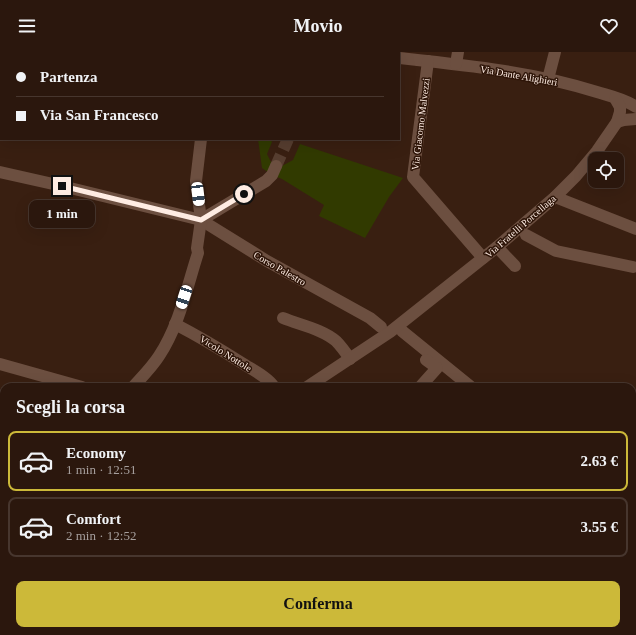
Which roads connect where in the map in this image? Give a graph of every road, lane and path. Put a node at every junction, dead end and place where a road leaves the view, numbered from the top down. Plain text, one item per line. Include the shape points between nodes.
1 (458, 52) edge
2 (555, 52) edge
3 (400, 58) edge
4 (428, 61) junction
5 (456, 64) junction
6 (548, 79) junction
7 (615, 98) junction
8 (636, 107) edge
9 (636, 119) edge
10 (617, 122) junction
11 (201, 140) edge
12 (276, 166) tunnel mouth
13 (0, 172) edge
14 (555, 197) junction
15 (201, 220) junction
16 (636, 229) edge
17 (526, 235) dead end
18 (497, 247) junction
19 (483, 258) junction
20 (515, 266) dead end
21 (633, 267) dead end
22 (283, 318) dead end
23 (175, 324) junction
24 (391, 330) junction
25 (350, 359) junction
26 (0, 364) edge
27 (68, 383) edge
28 (137, 383) edge
29 (272, 383) edge
30 (313, 383) edge
31 (424, 383) edge
32 (465, 383) edge

1 - 5 street
2 - 6 street
3 - 4 street, Via Dante Alighieri
4 - 5 street, Via Dante Alighieri
4 - 19 street, Via Giacomo Malvezzi via 413,177
5 - 6 street, Via Dante Alighieri
6 - 7 street, Via Dante Alighieri
7 - 8 street, Via Dante Alighieri
7 - 10 street via 620,112
9 - 10 street
10 - 14 street, Via Fratelli Porcellaga via 597,151
11 - 15 street via 196,180
12 - 15 street via 266,181
13 - 15 street, Corso Palestro
14 - 16 street
14 - 18 street, Via Fratelli Porcellaga
15 - 23 street via 198,253
15 - 24 street, Corso Palestro via 267,261
17 - 21 street via 556,251
18 - 19 street, Via Fratelli Porcellaga
18 - 20 street
19 - 24 street, Via Fratelli Porcellaga
22 - 25 street via 327,336 336,342
23 - 28 street via 160,355
23 - 29 street, Vicolo Nottole via 203,338
24 - 25 street, Via Fratelli Porcellaga
24 - 31 street, Corso Palestro via 437,368
24 - 32 street, Corso Palestro
25 - 30 street, Via Fratelli Porcellaga
26 - 27 street

